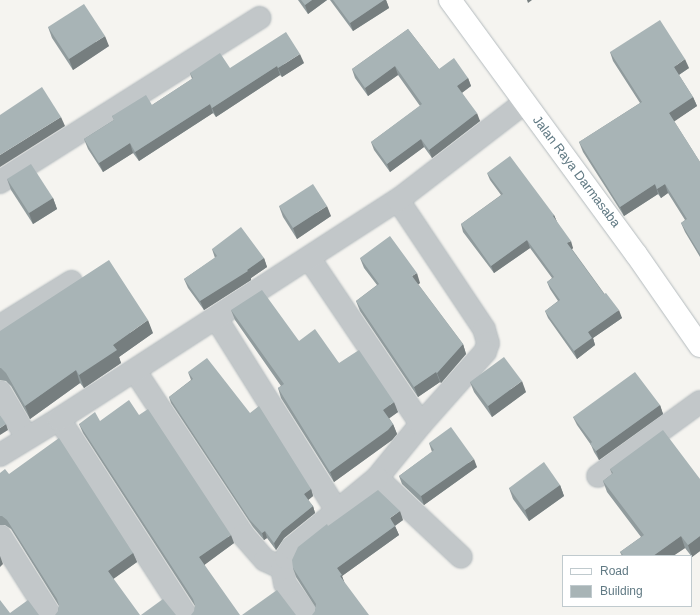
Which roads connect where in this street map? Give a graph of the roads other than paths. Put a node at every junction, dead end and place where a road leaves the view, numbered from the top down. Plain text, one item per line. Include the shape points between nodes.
1 (450, 0) edge
2 (259, 18) dead end
3 (524, 103) junction
4 (0, 182) edge
5 (398, 200) junction
6 (308, 258) junction
7 (71, 282) dead end
8 (216, 318) junction
9 (0, 326) edge
10 (700, 346) edge
11 (135, 371) junction
12 (0, 392) edge
13 (700, 402) edge
14 (59, 419) junction
15 (421, 424) junction
16 (27, 438) junction
17 (0, 455) edge
18 (598, 476) dead end
19 (377, 478) junction
20 (337, 510) junction
21 (0, 536) edge
22 (461, 557) dead end
23 (282, 568) junction
24 (50, 615) edge
25 (186, 615) edge
26 (307, 615) edge

1 - 3 main road, Jalan Raya Darmasaba
2 - 4 street
3 - 5 street
3 - 10 main road, Jalan Raya Darmasaba via 636,254
5 - 6 street
5 - 15 street via 484,329 488,343 485,352
6 - 8 street
6 - 15 street
7 - 9 street
8 - 11 street
8 - 20 street
11 - 14 street
11 - 23 street via 243,535 265,560
12 - 16 street
13 - 18 street
14 - 16 street
14 - 25 street
15 - 19 street
16 - 17 street
19 - 20 street
19 - 22 street
20 - 23 street via 292,548
21 - 24 street
23 - 26 street via 285,584

